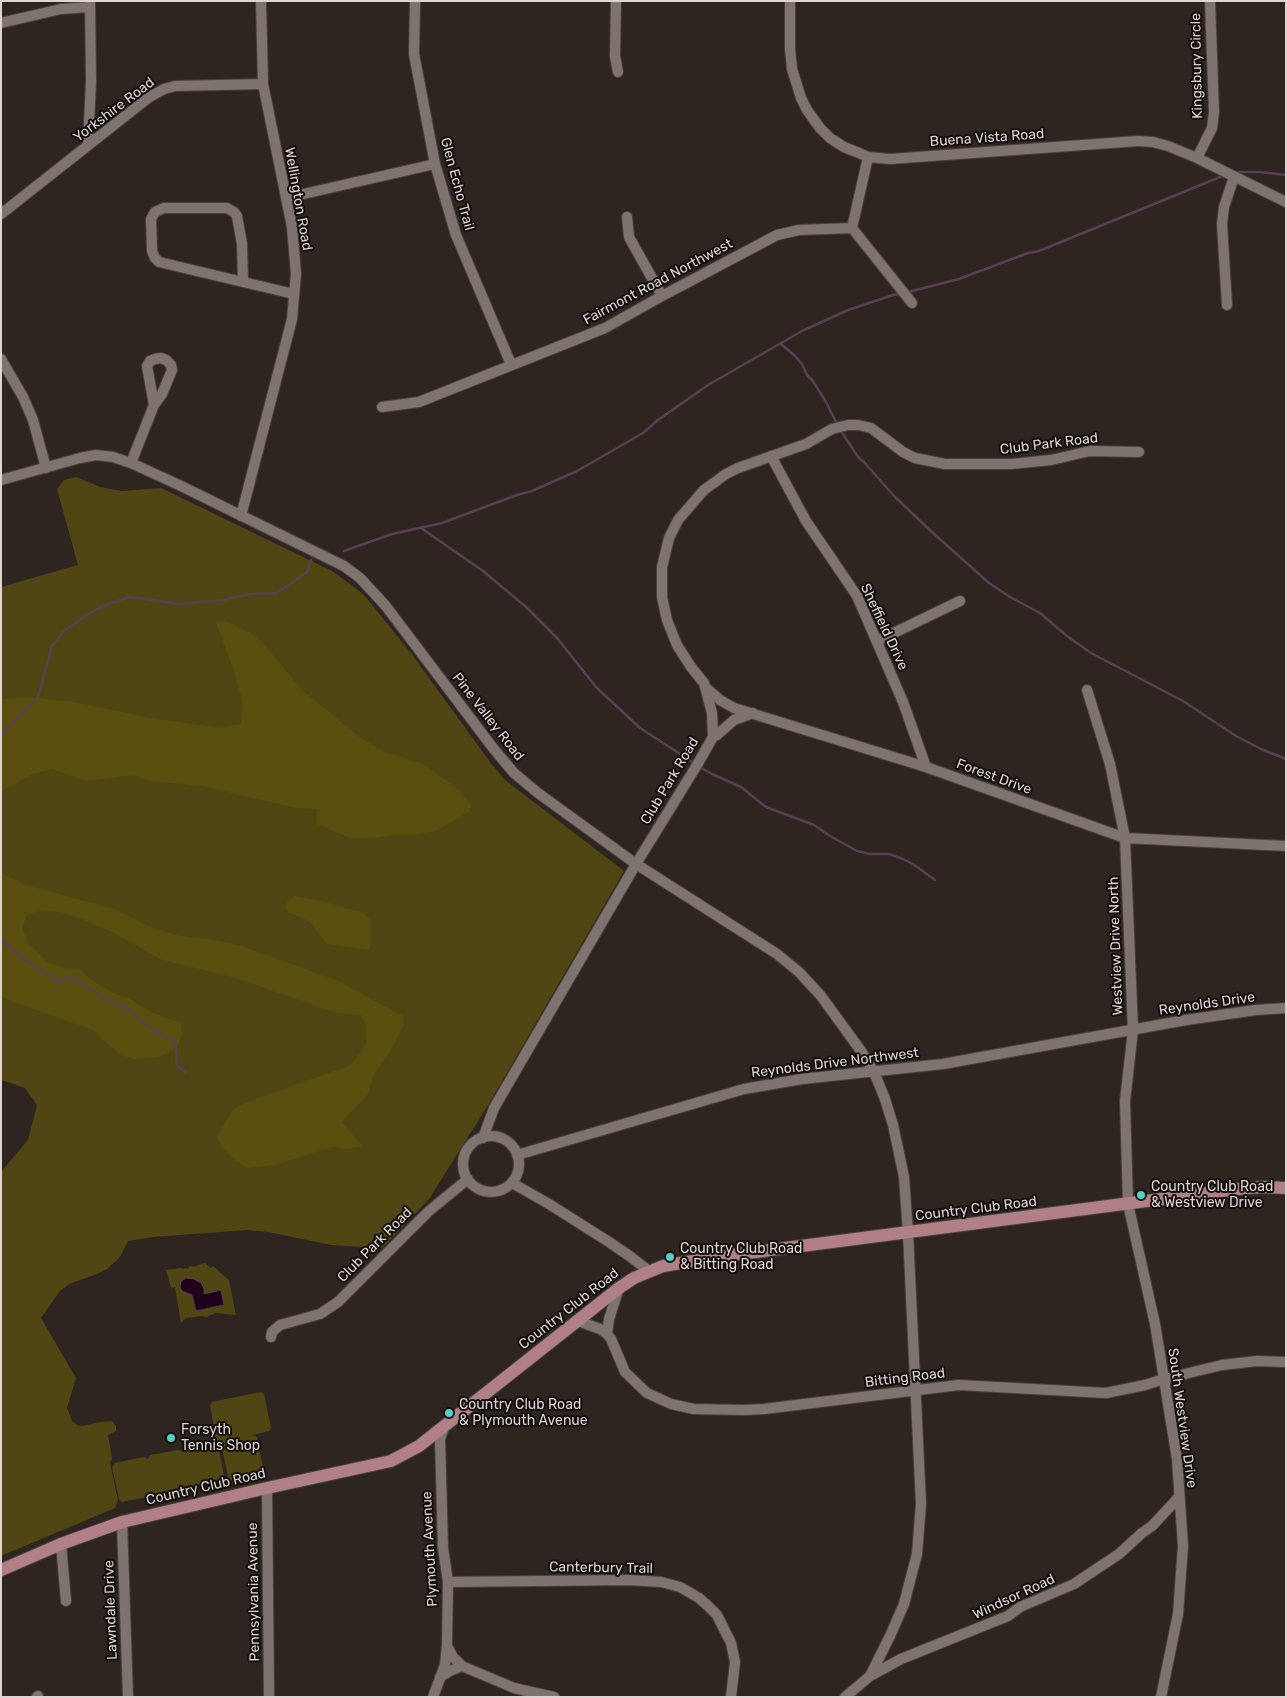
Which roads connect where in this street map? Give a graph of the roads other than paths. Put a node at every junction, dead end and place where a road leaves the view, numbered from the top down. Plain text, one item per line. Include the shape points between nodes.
1 (261, 1) edge
2 (415, 1) edge
3 (616, 1) edge
4 (790, 1) edge
5 (1210, 1) edge
6 (90, 4) edge
7 (1, 23) edge
8 (618, 72) dead end
9 (263, 84) junction
10 (88, 145) junction
11 (868, 156) junction
12 (1197, 158) junction
13 (435, 164) junction
14 (1234, 177) junction
15 (286, 198) junction
16 (1286, 202) edge
17 (1, 214) edge
18 (627, 218) dead end
19 (852, 228) junction
20 (243, 282) junction
21 (294, 294) junction
22 (662, 296) junction
23 (912, 303) dead end
24 (1227, 305) dead end
25 (1, 359) edge
26 (511, 364) junction
27 (154, 404) dead end
28 (382, 407) dead end
29 (1139, 452) dead end
30 (771, 456) junction
31 (131, 463) junction
32 (46, 468) junction
33 (1, 480) edge
34 (241, 516) junction
35 (960, 601) dead end
36 (877, 641) junction
37 (705, 686) junction
38 (1087, 690) dead end
39 (753, 713) junction
40 (713, 736) junction
41 (926, 767) junction
42 (1125, 838) junction
43 (1286, 846) edge
44 (636, 864) junction
45 (1286, 1008) edge
46 (1133, 1030) junction
47 (874, 1072) junction
48 (483, 1138) junction
49 (517, 1155) junction
50 (468, 1179) junction
51 (512, 1183) junction
52 (1286, 1188) edge
53 (1128, 1204) junction
54 (908, 1233) junction
55 (649, 1271) junction
56 (619, 1288) junction
57 (578, 1321) junction
58 (607, 1334) junction
59 (270, 1338) dead end
60 (1286, 1362) edge
61 (1164, 1379) junction
62 (916, 1390) junction
63 (444, 1428) junction
64 (266, 1488) junction
65 (1179, 1497) junction
66 (122, 1522) junction
67 (61, 1544) junction
68 (1, 1570) edge
69 (448, 1582) junction
70 (66, 1601) dead end
71 (447, 1645) junction
72 (462, 1666) junction
73 (870, 1676) junction
74 (440, 1677) junction
75 (128, 1697) edge
76 (269, 1697) edge
77 (433, 1697) edge
78 (554, 1697) edge
79 (731, 1697) edge
80 (845, 1697) edge
81 (1161, 1697) edge

1 - 9 street, Wellington Road
2 - 13 street, Glen Echo Trail via 414,54
3 - 8 street via 615,56
4 - 11 street, Buena Vista Road via 792,69 807,110 830,138
5 - 12 street, Kingsbury Circle via 1214,112 1212,128
6 - 7 street
6 - 10 street
9 - 10 street, Yorkshire Road via 185,85 164,89
9 - 15 street, Wellington Road
10 - 17 street, Yorkshire Road
11 - 12 street, Buena Vista Road via 890,159 1138,141 1168,146
11 - 19 street
12 - 14 street, Buena Vista Road
13 - 15 street
13 - 26 street, Glen Echo Trail via 456,235
14 - 16 street, Buena Vista Road
14 - 24 street via 1222,224
15 - 21 street, Wellington Road via 296,274
18 - 22 street via 629,237
19 - 22 street, Fairmont Road Northwest via 799,230 777,236
19 - 23 street
20 - 20 street via 159,262 152,251 153,215 164,208 231,209 237,216 239,227
20 - 21 street
21 - 34 street, Wellington Road via 292,319
22 - 26 street, Fairmont Road Northwest via 605,328
25 - 32 street via 33,420
26 - 28 street, Fairmont Road Northwest via 419,402
27 - 31 street
29 - 30 street, Club Park Road via 1090,451 1051,460 1011,464 945,464 916,458 871,428 858,424 839,427 806,444
30 - 36 street, Sheffield Drive via 806,521 857,596
30 - 37 street, Club Park Road via 738,468 712,484 678,520 669,538 662,567 662,604 680,651
31 - 32 street, Pine Valley Road via 96,455
31 - 34 street, Pine Valley Road
32 - 33 street, Pine Valley Road
34 - 44 street, Pine Valley Road via 344,566 360,578 385,604 514,773
35 - 36 street
36 - 41 street, Sheffield Drive
37 - 39 street, Forest Drive via 728,706
37 - 40 street, Club Park Road via 712,713
38 - 42 street, Westview Drive North via 1110,764
39 - 40 street via 734,720
39 - 41 street, Forest Drive
40 - 44 street, Club Park Road
41 - 42 street, Forest Drive
42 - 43 street, Forest Drive
42 - 46 street, Westview Drive North
44 - 47 street, Pine Valley Road via 799,972 821,996
44 - 48 street, Club Park Road via 494,1108
45 - 46 street, Reynolds Drive
46 - 47 street, Reynolds Drive Northwest
46 - 53 street, Westview Drive North via 1125,1101
47 - 49 street, Reynolds Drive Northwest via 802,1079 744,1090
47 - 54 street, Pine Valley Road via 899,1152
48 - 49 street via 499,1138 507,1142
48 - 50 street via 474,1142 464,1157 463,1166
49 - 51 street via 518,1170
50 - 51 street via 486,1192 496,1192
50 - 59 street, Club Park Road via 429,1210 338,1302 320,1314 280,1325
51 - 55 street via 631,1256
52 - 53 main road, Country Club Road via 1246,1188
53 - 54 main road, Country Club Road
53 - 61 street, South Westview Drive via 1156,1324
54 - 55 main road, Country Club Road via 679,1262
54 - 62 street, Pine Valley Road
55 - 56 main road, Country Club Road
56 - 57 main road, Country Club Road
56 - 58 street via 608,1320
57 - 58 street
57 - 63 main road, Country Club Road
58 - 62 street, Bitting Road via 625,1372 641,1389 671,1404 694,1409 744,1410
60 - 61 street, Bitting Road via 1222,1365
61 - 62 street, Bitting Road via 1106,1393 968,1385
61 - 65 street, South Westview Drive via 1177,1459
62 - 73 street, Pine Valley Road via 921,1504 917,1554 904,1604
63 - 64 main road, Country Club Road via 391,1461
63 - 69 street, Plymouth Avenue via 440,1439 443,1548
64 - 66 main road, Country Club Road
64 - 76 street, Pennsylvania Avenue
65 - 73 street, Windsor Road via 1120,1554 1074,1584 1020,1607 1008,1616 901,1659
65 - 81 street, South Westview Drive via 1182,1546 1178,1614
66 - 67 main road, Country Club Road
66 - 75 street, Lawndale Drive
67 - 68 main road, Country Club Road
67 - 70 street
69 - 71 street, Plymouth Avenue
69 - 79 street, Canterbury Trail via 628,1580 680,1587 708,1606 718,1617 731,1643 735,1662
71 - 72 street
71 - 74 street, Plymouth Avenue
72 - 74 street
72 - 78 street via 514,1688
73 - 80 street, Windsor Road
74 - 77 street, Plymouth Avenue

